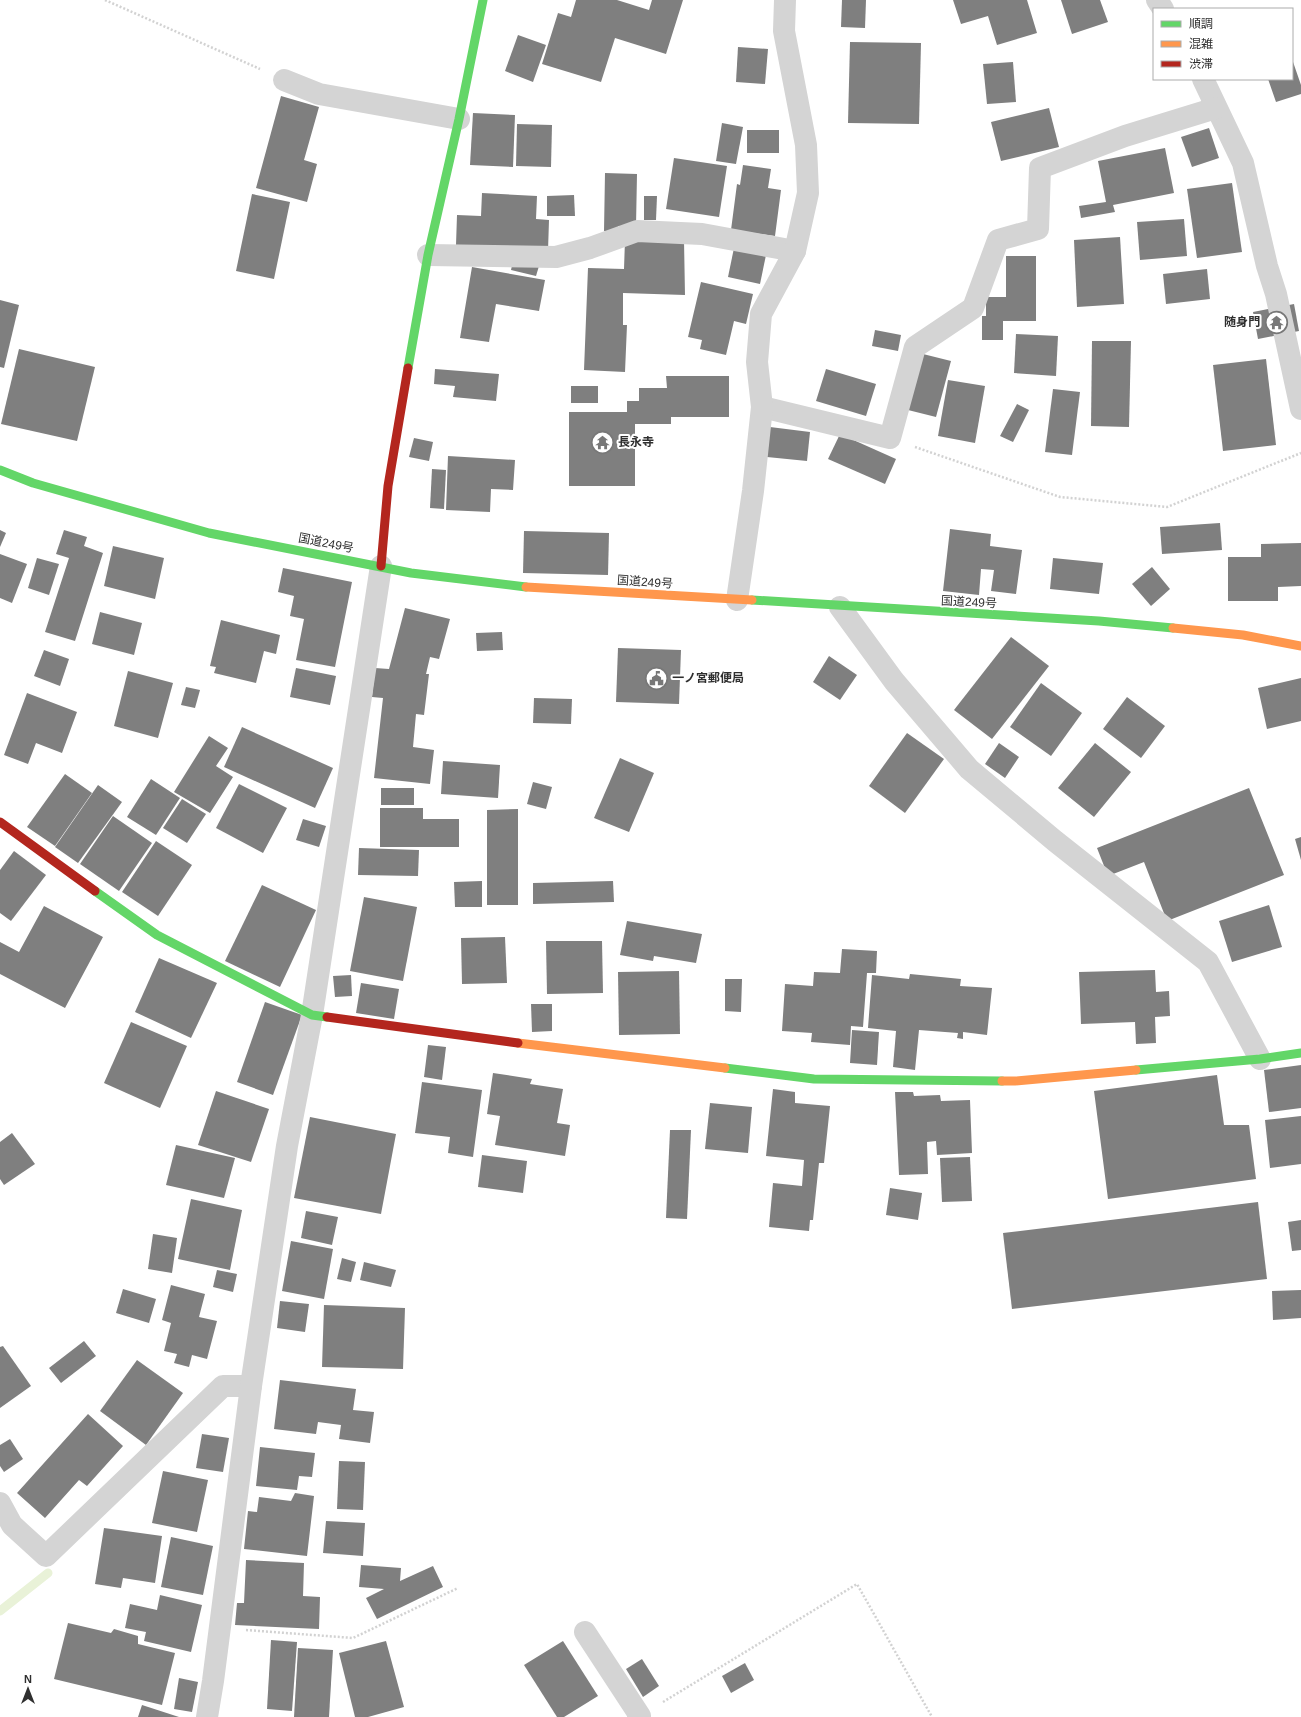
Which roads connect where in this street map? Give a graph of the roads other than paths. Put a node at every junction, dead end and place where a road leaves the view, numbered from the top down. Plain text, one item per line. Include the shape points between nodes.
1 (484, 0) edge
2 (785, 0) edge
3 (284, 80) road end
4 (1203, 80) edge
5 (1216, 108) junction
6 (459, 119) junction
7 (795, 251) junction
8 (428, 255) junction
9 (762, 407) junction
10 (1301, 409) edge
11 (0, 470) edge
12 (381, 566) junction
13 (737, 600) junction
14 (840, 607) junction
15 (1301, 646) edge
16 (0, 822) edge
17 (312, 1015) junction
18 (1301, 1053) edge
19 (1260, 1059) junction
20 (251, 1386) junction
21 (0, 1503) edge
22 (585, 1632) dead end
23 (639, 1716) edge
24 (207, 1717) edge

1 - 6 main road
2 - 7 street via 784,31 806,145 808,193
3 - 6 street via 319,94
4 - 5 street
5 - 9 street via 1125,136 1040,168 1038,229 998,240 973,308 915,348 890,438
5 - 10 street via 1243,163 1276,294
6 - 8 main road
7 - 8 street via 702,234 637,231 556,257
7 - 9 street via 761,314 757,362
8 - 12 main road via 388,486
9 - 13 street
11 - 12 main road, 国道249号 via 33,483 209,533
12 - 13 main road, 国道249号 via 524,587
12 - 17 street
13 - 14 main road, 国道249号
14 - 15 main road, 国道249号 via 1099,622 1243,635
14 - 19 street via 894,681 969,770 1208,962
16 - 17 main road via 157,935
17 - 19 main road via 814,1079 1015,1081
17 - 20 street via 287,1146
18 - 19 main road
20 - 21 street via 223,1386 46,1556 12,1525
20 - 24 street
22 - 23 street

